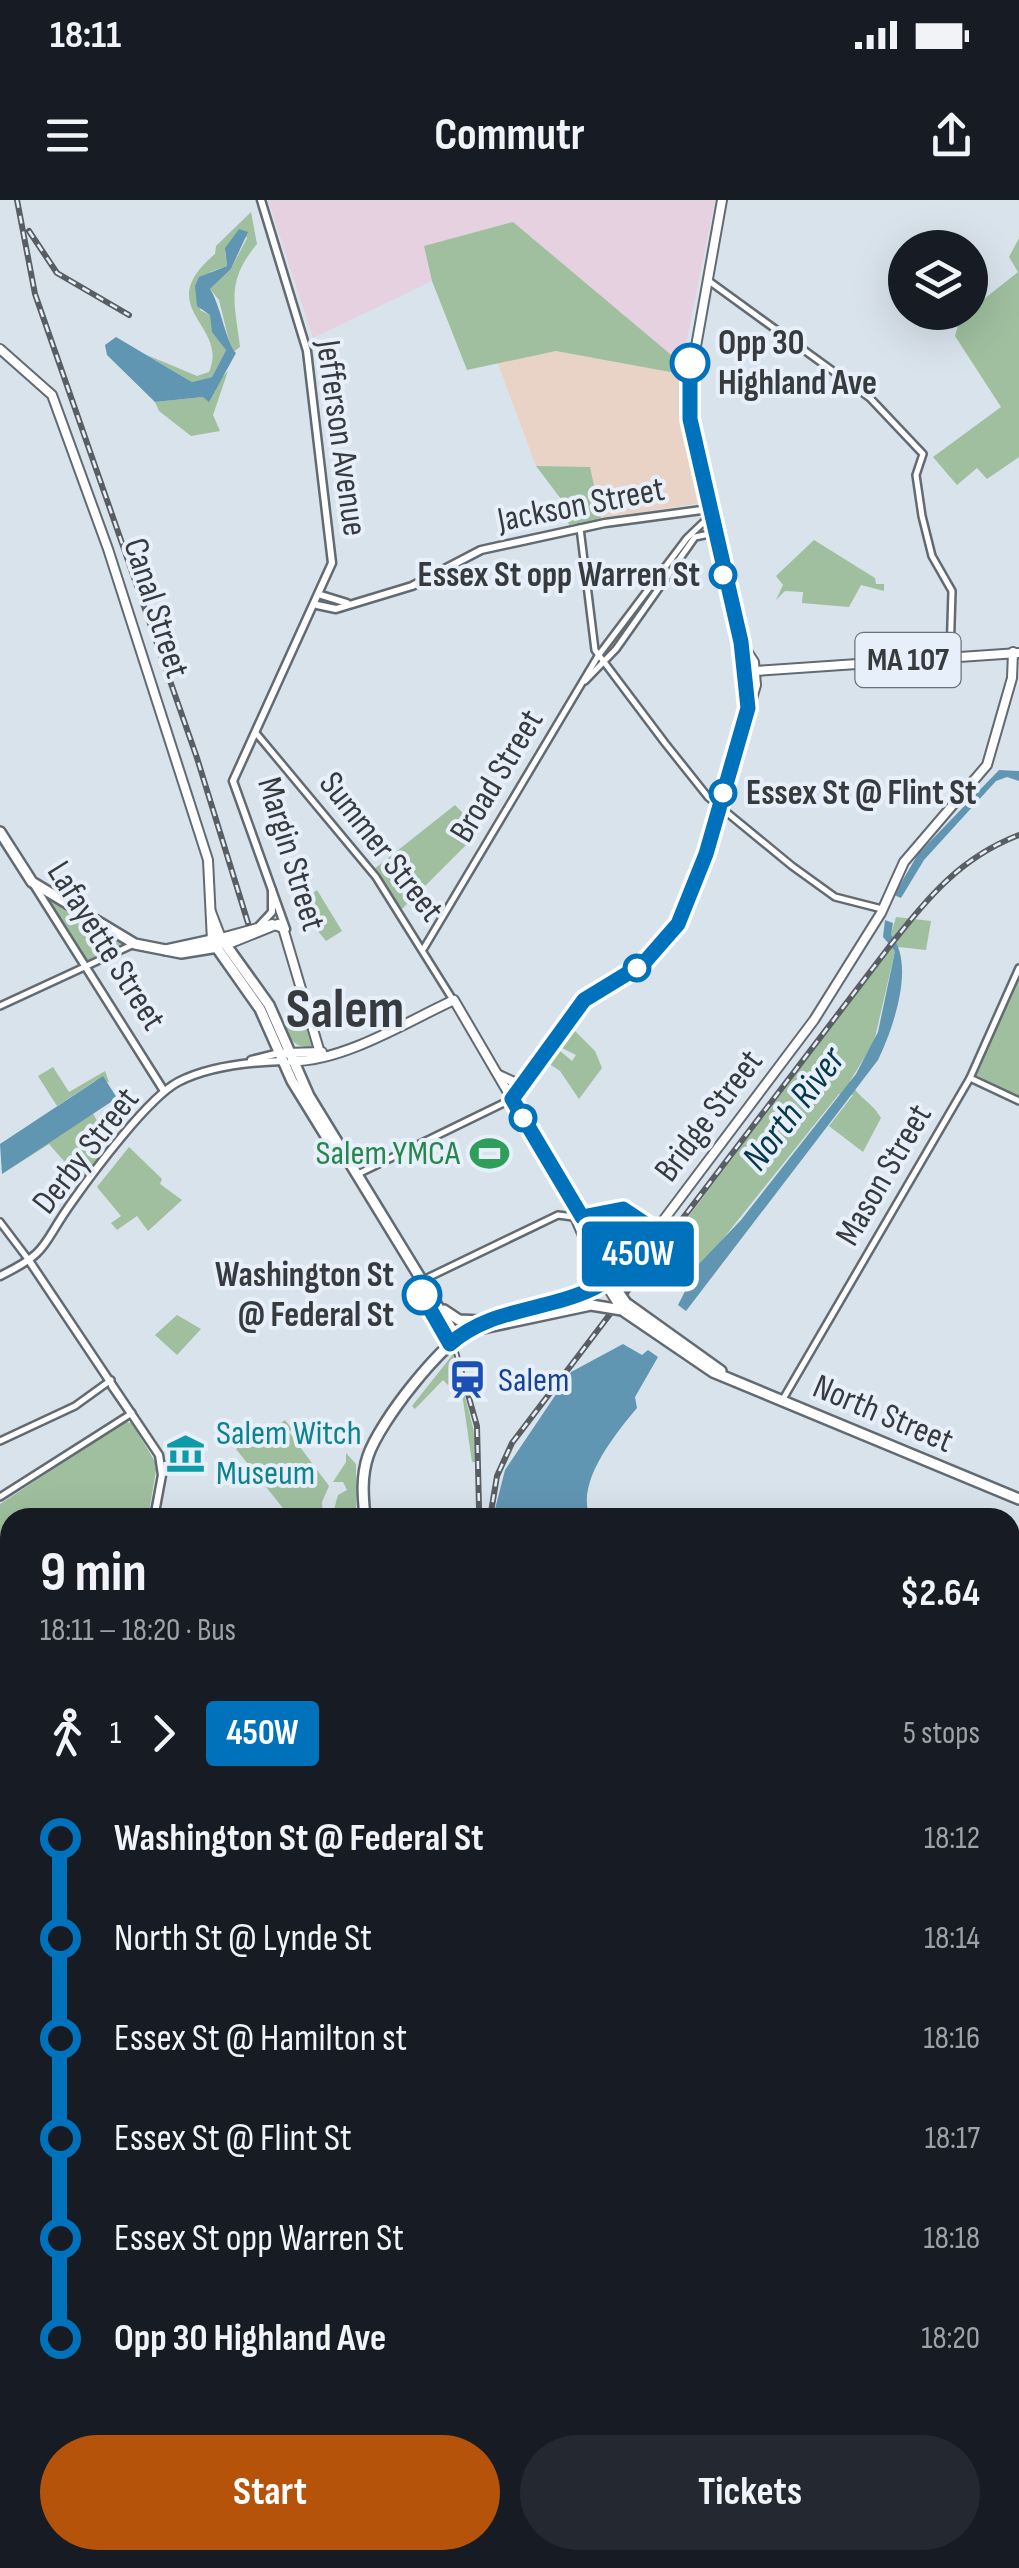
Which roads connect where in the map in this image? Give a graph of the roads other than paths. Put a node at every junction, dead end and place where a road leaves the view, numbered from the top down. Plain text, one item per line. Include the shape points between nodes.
1 (261, 200) edge
2 (722, 200) edge
3 (707, 279) junction
4 (0, 350) edge
5 (710, 512) junction
6 (580, 528) junction
7 (714, 533) junction
8 (322, 594) junction
9 (354, 603) junction
10 (317, 605) junction
11 (1016, 652) edge
12 (598, 656) junction
13 (950, 656) junction
14 (604, 665) junction
15 (1016, 668) edge
16 (751, 672) junction
17 (583, 682) junction
18 (256, 733) junction
19 (720, 805) junction
20 (0, 832) edge
21 (32, 882) junction
22 (272, 884) junction
23 (882, 909) junction
24 (282, 914) junction
25 (278, 924) junction
26 (259, 926) junction
27 (287, 934) junction
28 (219, 943) junction
29 (135, 944) junction
30 (424, 948) junction
31 (86, 966) junction
32 (1019, 968) edge
33 (0, 1006) edge
34 (452, 1006) junction
35 (346, 1047) junction
36 (320, 1052) junction
37 (287, 1057) junction
38 (496, 1072) junction
39 (970, 1078) junction
40 (528, 1079) junction
41 (164, 1091) junction
42 (512, 1099) junction
43 (1019, 1101) edge
44 (354, 1176) junction
45 (669, 1214) junction
46 (608, 1217) junction
47 (639, 1220) junction
48 (0, 1222) edge
49 (580, 1222) junction
50 (654, 1234) junction
51 (594, 1247) junction
52 (641, 1250) junction
53 (30, 1262) junction
54 (0, 1276) edge
55 (604, 1276) junction
56 (418, 1281) junction
57 (435, 1300) junction
58 (624, 1307) junction
59 (498, 1318) junction
60 (458, 1338) junction
61 (111, 1380) junction
62 (782, 1402) junction
63 (132, 1413) junction
64 (0, 1442) edge
65 (0, 1498) edge
66 (1019, 1500) edge
67 (156, 1508) edge
68 (365, 1508) edge

1 - 8 main road, Jefferson Avenue via 308,356 332,563
2 - 3 main road
3 - 5 main road via 687,397
3 - 13 street via 870,398 922,454 916,475 922,516 932,556 952,591
4 - 28 main road, Canal Street via 44,384 56,404 208,860
5 - 6 main road, Jackson Street
5 - 7 main road
5 - 12 street, Broad Street
6 - 9 main road, Jackson Street via 471,553 412,586
6 - 12 street
7 - 14 street, Broad Street via 695,537
7 - 16 main road
8 - 9 main road
8 - 10 main road, Jefferson Avenue
9 - 10 main road, Jackson Street via 330,610
10 - 18 main road, Jefferson Avenue
11 - 13 main road, MA 107
11 - 15 main road, Bridge Street / MA 107
12 - 14 street
12 - 17 street, Broad Street
13 - 16 main road, MA 107
14 - 17 street, Broad Street
14 - 19 street
15 - 23 main road, Bridge Street / MA 107 via 987,765 904,862
16 - 19 main road
17 - 30 street, Broad Street
18 - 22 main road, Margin Street via 234,781
18 - 30 street, Summer Street via 376,877
19 - 23 street via 840,900
19 - 40 main road via 699,876 672,934 643,964 584,1000
20 - 21 highway, Lafayette Street
21 - 29 highway
21 - 31 main road, Lafayette Street
22 - 24 main road, Margin Street
22 - 26 main road via 272,912
23 - 45 main road, Bridge Street / MA 107 via 809,1028
24 - 25 main road
24 - 27 main road, Margin Street
25 - 26 main road
25 - 27 main road
25 - 28 main road
26 - 28 main road
27 - 36 main road, Margin Street
28 - 29 highway via 166,950
28 - 37 highway
29 - 31 street
30 - 34 street, Summer Street
31 - 33 street
31 - 41 main road, Lafayette Street
32 - 39 street, Mason Street
34 - 35 main road
34 - 38 main road, Summer Street
35 - 36 main road
35 - 37 main road via 319,1059
36 - 37 main road
37 - 41 main road via 188,1077
37 - 44 highway
38 - 40 main road via 514,1082
38 - 42 main road, Summer Street
39 - 43 street
39 - 62 street, Mason Street
40 - 42 main road
41 - 53 main road, Derby Street
42 - 44 street
42 - 49 main road, North Street
44 - 56 highway
45 - 47 main road
45 - 50 main road, Bridge Street / MA 107
46 - 47 highway
46 - 49 main road
46 - 51 highway via 596,1230
47 - 49 main road via 617,1208
47 - 50 main road
47 - 52 highway
48 - 53 street
49 - 51 main road, North Street
49 - 55 main road, North Street
49 - 56 street via 558,1215
50 - 52 main road, Bridge Street / MA 107
51 - 55 highway, North Street
52 - 59 highway, Bridge Street / MA 107 via 594,1288
53 - 54 main road, Derby Street
53 - 61 main road
55 - 58 highway, North Street, bridge
56 - 57 highway
56 - 60 highway
57 - 59 highway via 459,1320
57 - 60 highway
58 - 60 highway, bridge via 591,1305
58 - 62 highway, North Street via 726,1377
59 - 60 highway, Bridge Street / MA 107
60 - 68 highway, Bridge Street / MA 107 via 372,1444 363,1477
61 - 63 main road
61 - 64 street via 68,1410
62 - 66 highway, North Street
63 - 65 street
63 - 67 main road via 160,1455

